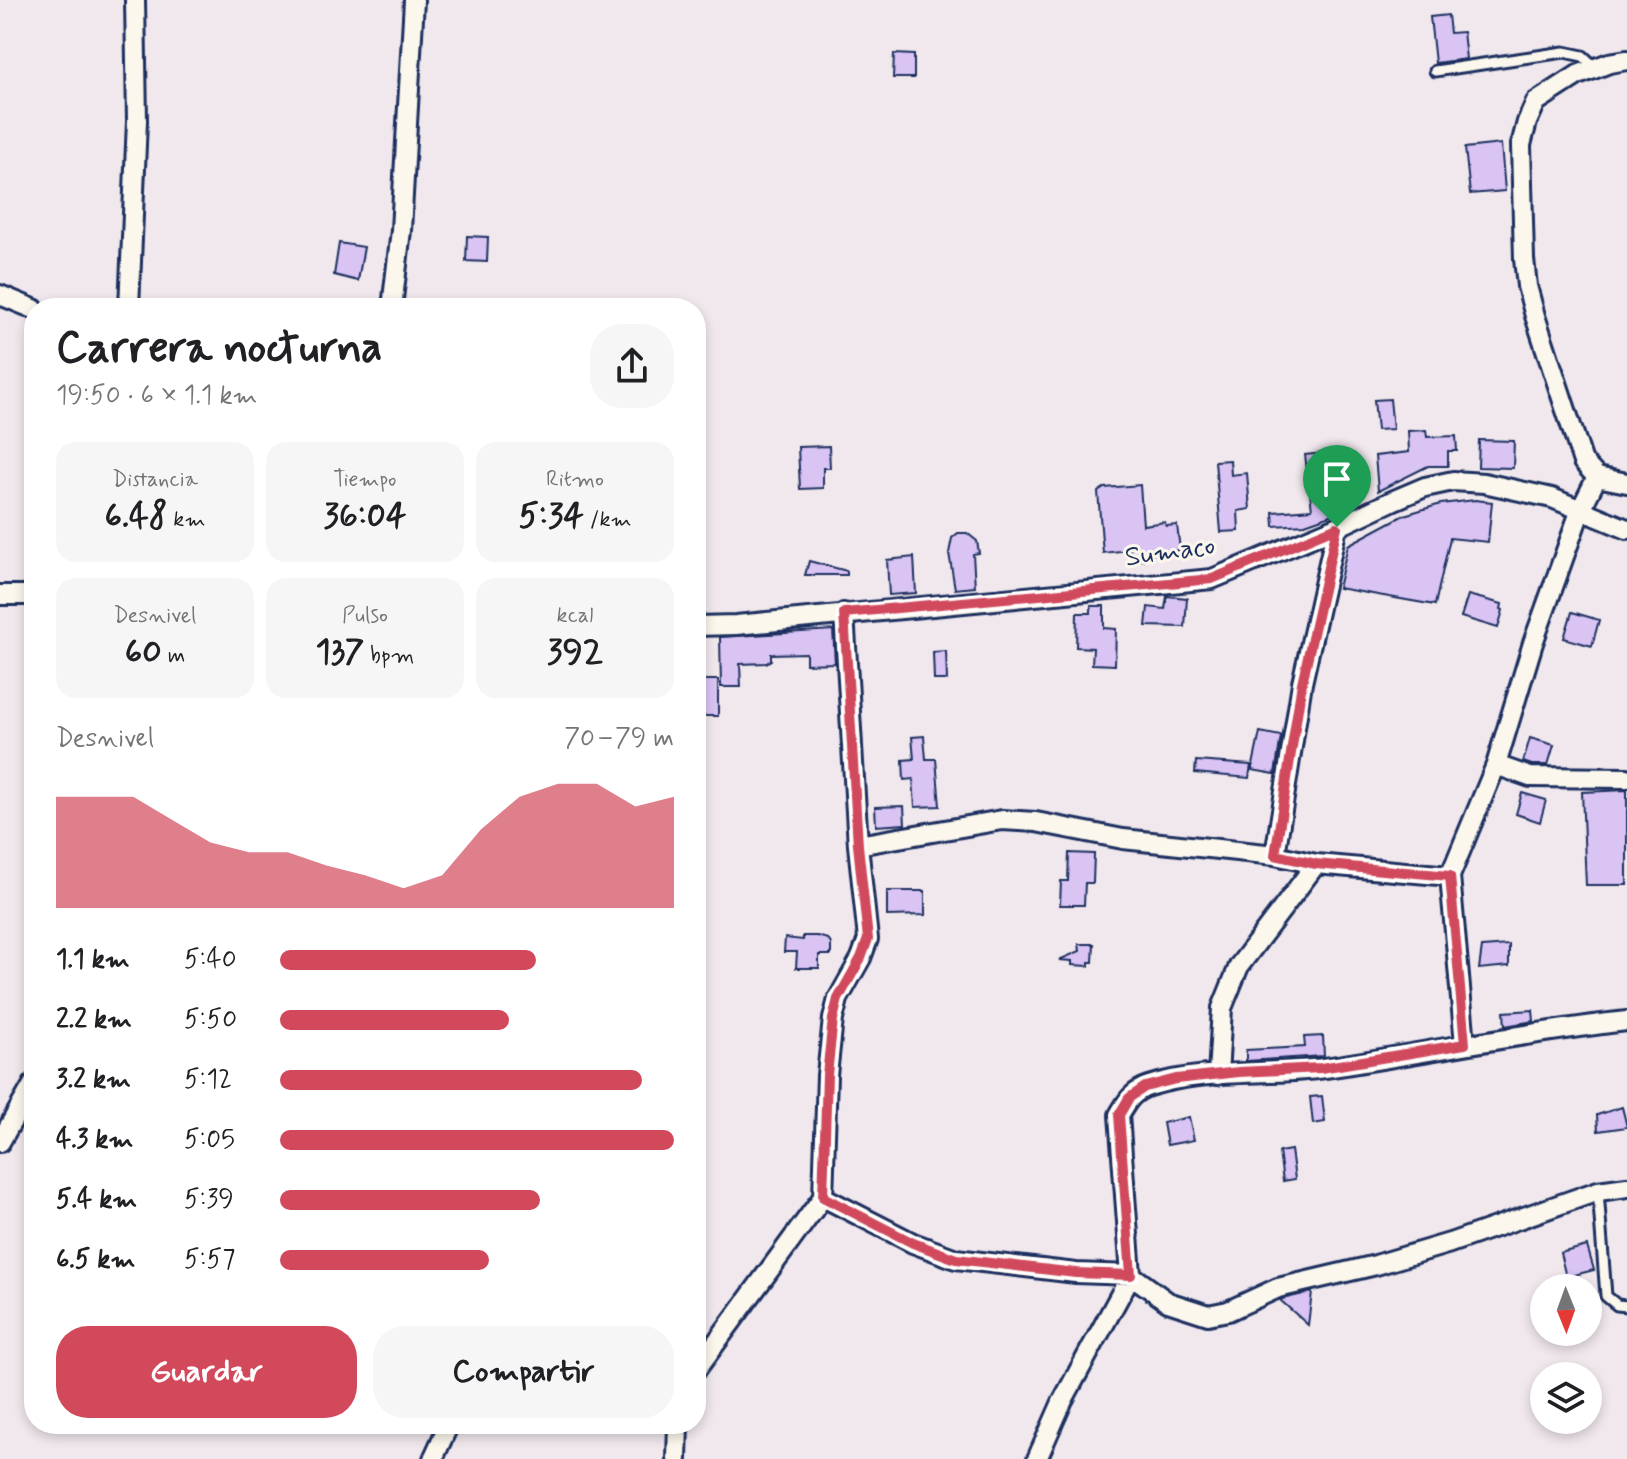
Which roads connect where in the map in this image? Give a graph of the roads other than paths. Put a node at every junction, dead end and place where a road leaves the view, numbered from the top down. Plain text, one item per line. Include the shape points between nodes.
1 (135, 0) edge
2 (415, 1) edge
3 (1627, 60) edge
4 (1596, 68) junction
5 (1435, 71) dead end
6 (0, 295) edge
7 (129, 298) edge
8 (393, 298) edge
9 (24, 305) edge
10 (1597, 477) junction
11 (1627, 483) edge
12 (1581, 509) junction
13 (1337, 527) junction
14 (1627, 529) edge
15 (0, 595) edge
16 (24, 595) edge
17 (844, 613) junction
18 (706, 626) edge
19 (1496, 765) junction
20 (1627, 778) edge
21 (858, 845) junction
22 (1275, 855) junction
23 (1316, 864) junction
24 (1450, 876) junction
25 (1627, 1021) edge
26 (1465, 1044) junction
27 (1218, 1075) junction
28 (24, 1096) edge
29 (7, 1117) edge
30 (0, 1142) edge
31 (1627, 1187) edge
32 (1598, 1191) junction
33 (823, 1197) junction
34 (1131, 1275) junction
35 (1627, 1306) edge
36 (706, 1356) edge
37 (444, 1434) edge
38 (678, 1434) edge
39 (433, 1459) edge
40 (677, 1459) edge
41 (1037, 1459) edge

1 - 7 street via 137,121
2 - 8 street
3 - 4 street
4 - 5 lane via 1583,56 1564,52
4 - 10 street via 1536,102 1521,145 1527,286 1583,462
6 - 9 street
10 - 11 street
10 - 12 street
12 - 13 street, Sumaco via 1514,488 1453,481 1425,487
12 - 14 street, Sumaco
12 - 19 street
13 - 17 street, Sumaco via 1212,579
13 - 22 street via 1302,683
15 - 16 street
17 - 18 street, Sumaco
17 - 21 street
19 - 20 street via 1530,777
19 - 24 street
21 - 22 street via 1002,820
21 - 33 street via 868,939 833,1019
22 - 23 street
23 - 24 street
23 - 27 street via 1239,966 1222,1008
24 - 26 street
25 - 26 street
26 - 27 street via 1321,1068
27 - 34 street via 1145,1087 1129,1098 1119,1115
28 - 29 street
29 - 30 street
31 - 32 street
32 - 34 street via 1450,1243 1278,1288 1219,1314 1168,1302
32 - 35 lane via 1606,1296
33 - 34 street via 956,1259
33 - 36 street
34 - 41 street
37 - 39 street
38 - 40 street

